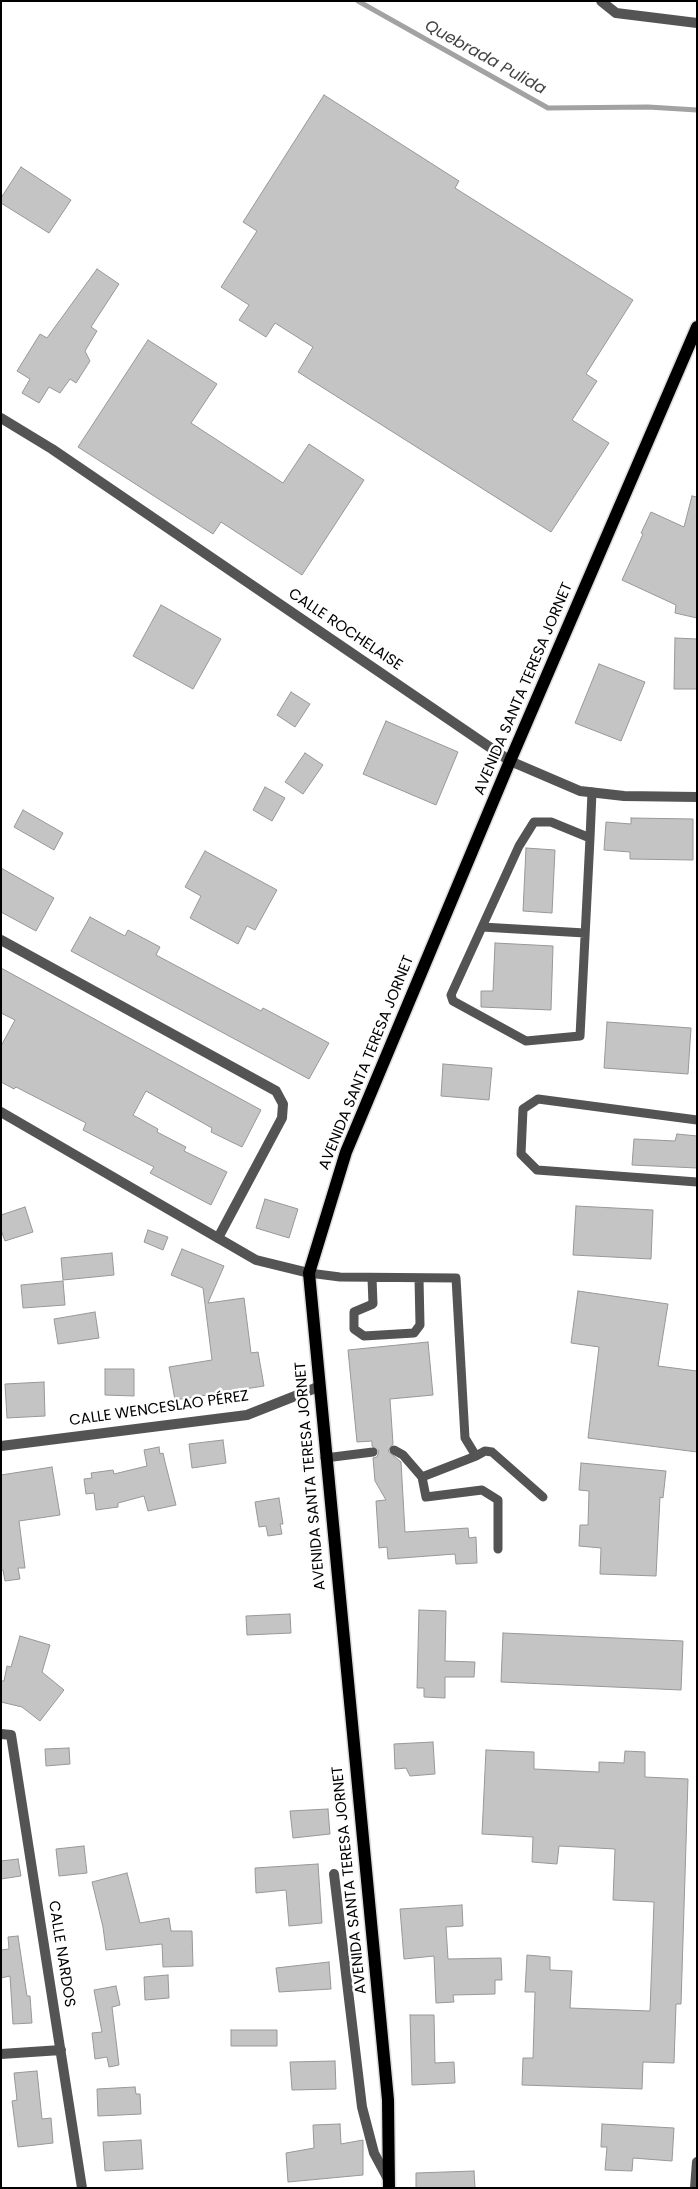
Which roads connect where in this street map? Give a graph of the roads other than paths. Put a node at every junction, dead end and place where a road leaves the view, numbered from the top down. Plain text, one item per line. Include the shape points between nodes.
1 (601, 1) edge
2 (697, 23) edge
3 (697, 327) edge
4 (1, 418) edge
5 (510, 761) junction
6 (592, 792) junction
7 (697, 798) edge
8 (590, 838) junction
9 (482, 927) junction
10 (585, 933) junction
11 (1, 940) edge
12 (1, 1112) edge
13 (697, 1120) edge
14 (697, 1182) edge
15 (218, 1238) junction
16 (309, 1273) junction
17 (372, 1278) junction
18 (419, 1278) junction
19 (318, 1387) junction
20 (1, 1446) edge
21 (394, 1450) dead end
22 (372, 1452) dead end
23 (476, 1456) junction
24 (325, 1458) junction
25 (422, 1477) junction
26 (543, 1497) dead end
27 (498, 1549) dead end
28 (1, 1734) edge
29 (334, 1874) dead end
30 (61, 2050) junction
31 (1, 2054) edge
32 (697, 2162) edge
33 (388, 2185) edge
34 (82, 2188) edge
35 (695, 2188) edge

1 - 2 street via 616,13
3 - 5 main road, AVENIDA SANTA TERESA JORNET
4 - 5 street, CALLE ROCHELAISE via 52,449
5 - 6 street, CALLE ROCHELAISE
5 - 16 main road, AVENIDA SANTA TERESA JORNET via 346,1152
6 - 7 street, CALLE ROCHELAISE
6 - 8 lane
8 - 9 lane via 551,822 534,822 519,846
8 - 10 lane
9 - 10 lane
9 - 10 lane via 451,995 453,1001 526,1041 580,1036
11 - 15 street via 276,1090 283,1104 282,1118
12 - 15 street
13 - 14 lane via 538,1099 523,1110 521,1154 536,1170
15 - 16 street via 256,1260
16 - 17 lane
16 - 19 main road, AVENIDA SANTA TERESA JORNET
17 - 18 lane
17 - 18 lane via 373,1304 354,1312 354,1329 364,1336 414,1333 420,1325
18 - 23 lane via 456,1278 465,1438
19 - 20 street, CALLE WENCESLAO PÉREZ via 247,1415
19 - 24 main road, AVENIDA SANTA TERESA JORNET
21 - 25 lane via 403,1455
22 - 24 lane
23 - 25 lane
23 - 26 lane via 492,1452
24 - 33 main road, AVENIDA SANTA TERESA JORNET via 387,2090
25 - 27 lane via 426,1497 482,1490 498,1500
28 - 30 street, CALLE NARDOS via 11,1735
29 - 33 street via 362,2107 374,2153
30 - 31 street
30 - 34 street, CALLE NARDOS
32 - 35 street

